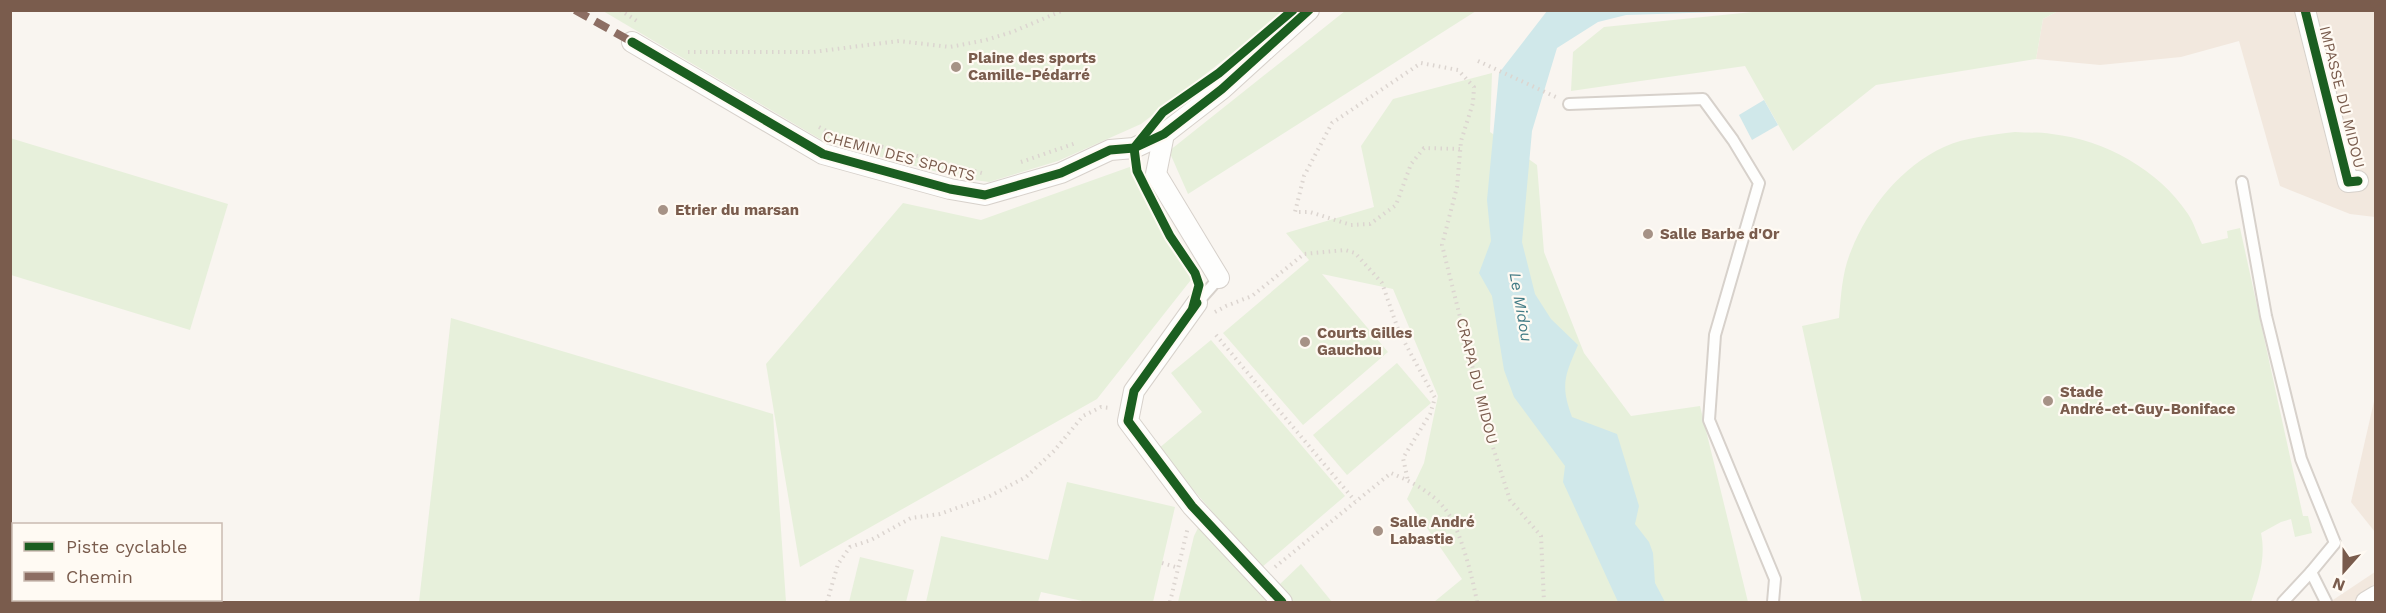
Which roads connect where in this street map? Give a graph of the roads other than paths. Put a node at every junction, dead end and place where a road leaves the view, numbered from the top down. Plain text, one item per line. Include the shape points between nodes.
1 (1310, 10) edge
2 (2305, 10) edge
3 (632, 42) dead end
4 (1569, 104) road end
5 (1164, 134) junction
6 (2358, 181) dead end
7 (2242, 182) dead end
8 (1219, 278) joint
9 (1195, 305) joint
10 (2311, 572) junction
11 (2376, 596) edge
12 (1282, 603) edge
13 (1773, 603) edge
14 (2283, 603) edge
15 (2326, 603) edge
16 (2366, 603) edge

1 - 5 street, CHEMIN DES SPORTS via 1222,89
2 - 6 street, IMPASSE DU MIDOU via 2348,182
3 - 5 street, CHEMIN DES SPORTS via 823,154 950,189 985,195 1061,173 1110,150 1134,148
4 - 13 lane via 1703,99 1758,183 1715,335 1709,420 1775,579
5 - 8 street via 1156,174
7 - 10 lane via 2266,316 2301,459 2335,543
8 - 9 lane
9 - 12 street via 1134,391 1128,421 1192,506
10 - 14 lane
10 - 15 lane
11 - 16 street

